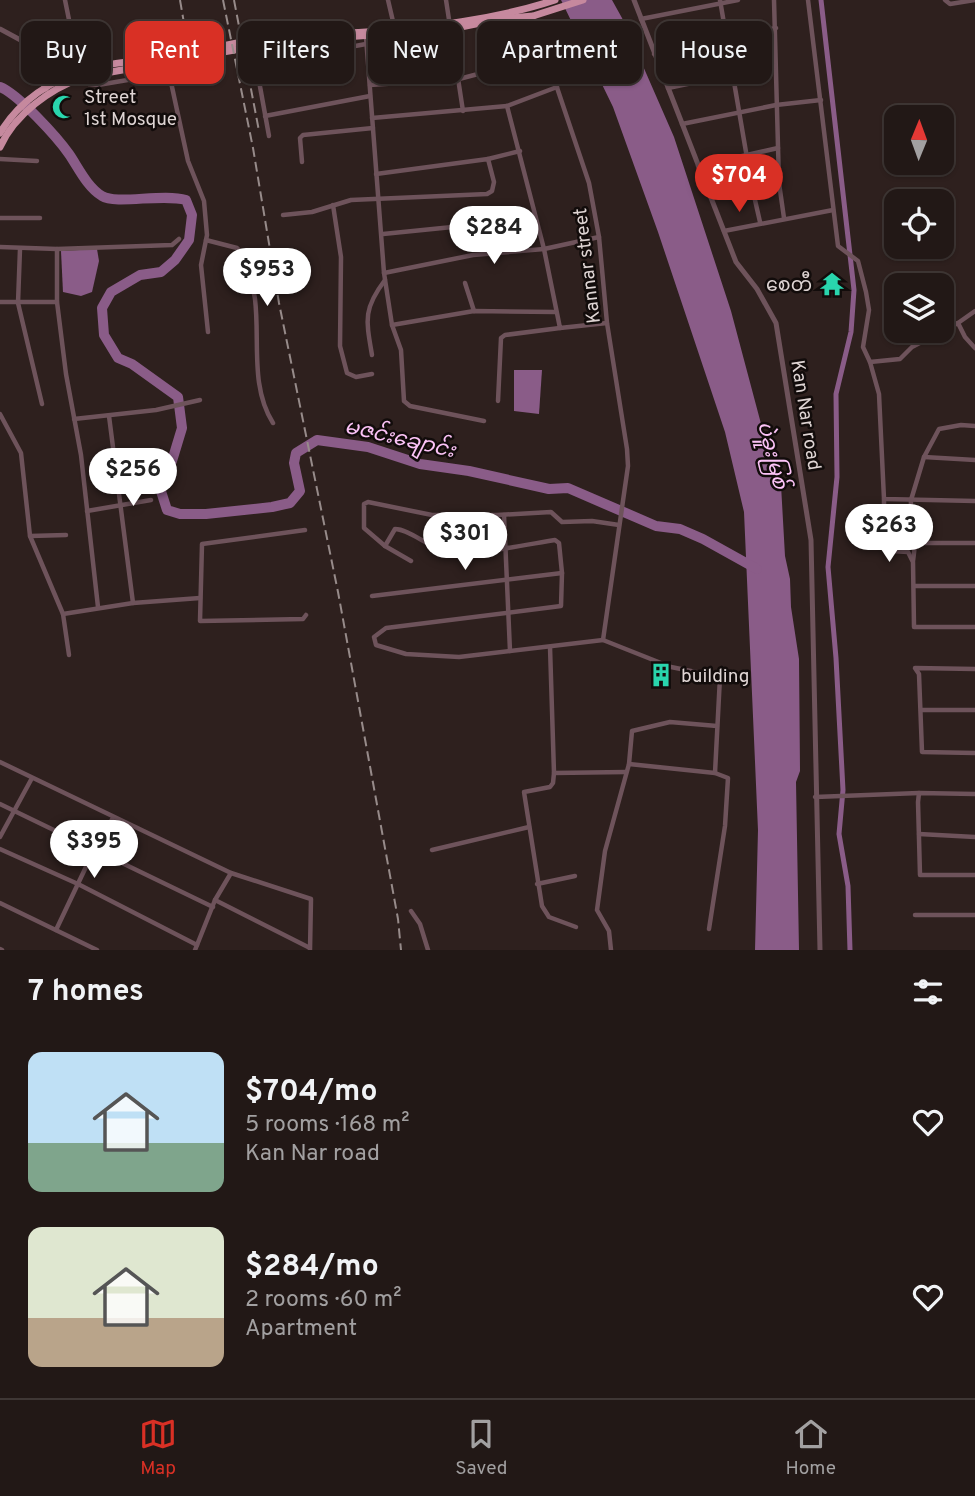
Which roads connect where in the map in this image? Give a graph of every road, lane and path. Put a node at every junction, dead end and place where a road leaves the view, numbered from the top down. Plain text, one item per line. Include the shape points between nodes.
1 (65, 0) edge
2 (388, 0) edge
3 (446, 0) edge
4 (555, 0) edge
5 (583, 0) edge
6 (634, 0) edge
7 (738, 0) edge
8 (774, 0) edge
9 (808, 0) edge
10 (945, 0) edge
11 (975, 0) edge
12 (720, 2) edge
13 (535, 8) edge
14 (641, 19) junction
15 (70, 21) edge
16 (393, 21) edge
17 (450, 21) edge
18 (724, 21) edge
19 (463, 23) edge
20 (776, 28) junction
21 (0, 29) edge
22 (772, 29) edge
23 (21, 40) edge
24 (354, 40) edge
25 (366, 40) junction
26 (654, 54) joint
27 (775, 66) junction
28 (772, 67) edge
29 (45, 84) edge
30 (55, 84) edge
31 (66, 84) edge
32 (171, 84) edge
33 (385, 84) edge
34 (459, 84) edge
35 (556, 84) edge
36 (687, 84) edge
37 (735, 84) edge
38 (370, 85) junction
39 (557, 87) junction
40 (45, 88) junction
41 (668, 88) junction
42 (370, 96) junction
43 (821, 100) junction
44 (26, 105) junction
45 (776, 105) junction
46 (507, 106) junction
47 (463, 111) junction
48 (739, 113) junction
49 (265, 116) junction
50 (372, 118) junction
51 (13, 119) junction
52 (682, 124) junction
53 (373, 128) junction
54 (0, 133) edge
55 (269, 136) dead end
56 (0, 147) edge
57 (778, 148) junction
58 (520, 151) junction
59 (746, 154) junction
60 (0, 159) edge
61 (488, 159) junction
62 (37, 161) dead end
63 (302, 162) dead end
64 (698, 166) junction
65 (376, 174) junction
66 (779, 183) junction
67 (752, 187) junction
68 (711, 198) junction
69 (379, 200) junction
70 (333, 205) junction
71 (833, 210) junction
72 (283, 215) dead end
73 (0, 218) edge
74 (40, 218) dead end
75 (784, 218) junction
76 (502, 222) dead end
77 (760, 222) junction
78 (724, 230) junction
79 (383, 234) junction
80 (599, 237) junction
81 (179, 239) dead end
82 (206, 240) junction
83 (0, 247) edge
84 (20, 249) junction
85 (57, 249) junction
86 (544, 249) junction
87 (385, 277) junction
88 (465, 283) dead end
89 (0, 302) edge
90 (57, 302) junction
91 (18, 303) junction
92 (474, 311) junction
93 (975, 311) edge
94 (556, 312) junction
95 (607, 323) junction
96 (958, 323) junction
97 (392, 325) junction
98 (560, 328) junction
99 (208, 332) dead end
100 (975, 348) edge
101 (372, 355) dead end
102 (870, 362) junction
103 (372, 374) dead end
104 (200, 400) dead end
105 (498, 401) dead end
106 (42, 404) dead end
107 (0, 414) edge
108 (109, 416) junction
109 (75, 419) junction
110 (484, 421) dead end
111 (273, 423) dead end
112 (975, 426) edge
113 (924, 457) junction
114 (975, 460) edge
115 (884, 499) junction
116 (150, 500) dead end
117 (911, 500) junction
118 (975, 501) edge
119 (120, 506) junction
120 (87, 511) junction
121 (504, 515) junction
122 (619, 522) junction
123 (305, 530) dead end
124 (66, 535) dead end
125 (30, 536) junction
126 (975, 543) edge
127 (915, 545) junction
128 (385, 546) junction
129 (506, 547) junction
130 (411, 561) dead end
131 (913, 562) junction
132 (562, 573) junction
133 (506, 580) junction
134 (914, 586) junction
135 (975, 586) edge
136 (372, 596) dead end
137 (200, 598) junction
138 (133, 603) junction
139 (97, 607) junction
140 (508, 612) junction
141 (63, 614) junction
142 (306, 615) dead end
143 (975, 627) edge
144 (603, 640) junction
145 (550, 646) junction
146 (509, 651) junction
147 (69, 655) dead end
148 (975, 669) edge
149 (920, 710) junction
150 (975, 710) edge
151 (717, 726) junction
152 (975, 753) edge
153 (0, 762) edge
154 (629, 764) junction
155 (626, 772) junction
156 (554, 773) junction
157 (715, 774) junction
158 (32, 778) junction
159 (919, 793) junction
160 (975, 794) edge
161 (816, 797) junction
162 (0, 804) edge
163 (14, 811) junction
164 (113, 818) junction
165 (529, 827) junction
166 (919, 834) junction
167 (0, 837) edge
168 (975, 837) edge
169 (0, 849) edge
170 (94, 850) junction
171 (432, 850) dead end
172 (230, 873) junction
173 (975, 875) edge
174 (575, 876) dead end
175 (78, 884) junction
176 (537, 884) junction
177 (215, 900) junction
178 (0, 903) edge
179 (213, 907) junction
180 (411, 911) dead end
181 (915, 915) dead end
182 (975, 915) edge
183 (576, 927) dead end
184 (709, 929) dead end
185 (56, 930) junction
186 (196, 948) edge
187 (309, 949) edge
188 (97, 950) edge
189 (428, 950) edge
190 (611, 950) edge
191 (820, 950) edge

1 - 15 street
2 - 16 street
3 - 17 street
4 - 13 highway
5 - 13 highway
6 - 14 street, Kan Nar road
7 - 12 street
8 - 20 street
9 - 43 street
10 - 11 street via 950,4
12 - 14 street
12 - 18 street
13 - 19 highway
14 - 26 street, Kan Nar road
20 - 22 street
20 - 27 street
21 - 23 street
24 - 25 highway
25 - 38 street
25 - 49 street via 258,64
26 - 41 street, Kan Nar road
27 - 28 street
27 - 45 street
29 - 40 highway
30 - 40 highway
31 - 44 highway
32 - 82 street via 188,161 204,201
33 - 38 street
34 - 47 street
35 - 39 street, Kannar street
36 - 41 street
37 - 48 street
38 - 42 street
39 - 46 street
39 - 80 street, Kannar street via 589,183
40 - 44 highway
41 - 52 street, Kan Nar road
42 - 49 street
42 - 50 street
43 - 45 street
43 - 71 street
44 - 51 highway
45 - 48 street
45 - 57 street
46 - 47 street
46 - 58 street
47 - 50 street
48 - 52 street
48 - 59 street
49 - 55 street
50 - 53 street
51 - 54 highway
51 - 56 highway
52 - 64 street, Kan Nar road
53 - 63 street via 303,135
53 - 65 street
57 - 59 street
57 - 66 street
58 - 61 street
58 - 86 street
59 - 64 street
59 - 67 street
60 - 62 street
61 - 65 street
61 - 69 street via 494,182 487,194
64 - 68 street, Kan Nar road
65 - 69 street
66 - 67 street
66 - 75 street
67 - 68 street
67 - 77 street
68 - 78 street, Kan Nar road
69 - 70 street
69 - 79 street
70 - 72 street
70 - 103 street via 341,257 341,355 347,373 356,377
71 - 75 street
71 - 102 street via 838,246 858,261 869,310 863,347
73 - 74 street
75 - 77 street
76 - 79 street
77 - 78 street
78 - 161 street, Kan Nar road via 736,262 776,323 811,540
79 - 87 street
80 - 86 street
80 - 95 street, Kannar street
81 - 85 street via 172,245
82 - 99 street via 201,265
82 - 111 street via 240,251 255,298 260,390
83 - 84 street
84 - 85 street
84 - 91 street
85 - 90 street
86 - 87 street via 473,255
86 - 94 street
87 - 97 street
87 - 101 street via 369,304
88 - 92 street
89 - 91 street
90 - 91 street
90 - 109 street
91 - 106 street
92 - 94 street
92 - 97 street
93 - 96 street
94 - 98 street
95 - 98 street
95 - 122 street, Kannar street via 627,449
96 - 100 street
96 - 102 street via 912,347 900,359
97 - 110 street via 401,350 404,401
98 - 105 street via 501,338
102 - 115 street via 879,394
104 - 108 street
107 - 125 street via 21,453
108 - 109 street
108 - 119 street
109 - 120 street
112 - 113 street via 939,429
113 - 114 street
113 - 117 street
115 - 117 street
115 - 131 street via 884,547 908,552
116 - 119 street
117 - 118 street
117 - 127 street via 910,540
119 - 120 street
119 - 138 street
120 - 139 street
121 - 122 street via 551,512 562,522
121 - 128 street via 432,515 368,502 364,504 364,528
121 - 129 street
122 - 144 street, Kannar street
123 - 137 street via 202,544
124 - 125 street
125 - 141 street
126 - 127 street
127 - 131 street
128 - 129 street via 395,529 400,529 452,553
128 - 130 street
129 - 132 street via 555,540
129 - 133 street
131 - 134 street
132 - 133 street
132 - 140 street via 561,606
133 - 136 street
133 - 140 street
134 - 135 street
134 - 143 street via 914,627
137 - 138 street
137 - 142 street via 200,621 303,619
138 - 139 street
139 - 141 street
140 - 146 street
140 - 146 street via 386,628 374,637 376,645 406,653 459,657
141 - 147 street
144 - 145 street
144 - 151 street via 671,667 720,677
145 - 146 street
145 - 156 street
148 - 149 street via 915,668
149 - 150 street
149 - 152 street via 922,752
151 - 154 street via 670,722 632,731
151 - 157 street
153 - 158 street
154 - 155 street
154 - 157 street
155 - 156 street
155 - 190 street via 605,851 597,910 609,931
156 - 165 street via 550,787 524,792
157 - 184 street via 728,778
158 - 163 street
158 - 164 street
159 - 160 street
159 - 161 street
159 - 166 street
161 - 191 street, Kan Nar road
162 - 163 street
163 - 167 street
163 - 170 street
164 - 170 street
164 - 172 street
165 - 171 street
165 - 176 street
166 - 168 street
166 - 173 street via 920,875
169 - 175 street
170 - 175 street
170 - 179 street
172 - 177 street
172 - 187 street via 311,899
174 - 176 street
175 - 185 street
175 - 186 street
176 - 183 street via 549,916
177 - 179 street
177 - 187 street
178 - 185 street
179 - 186 street
180 - 189 street
181 - 182 street
185 - 188 street

